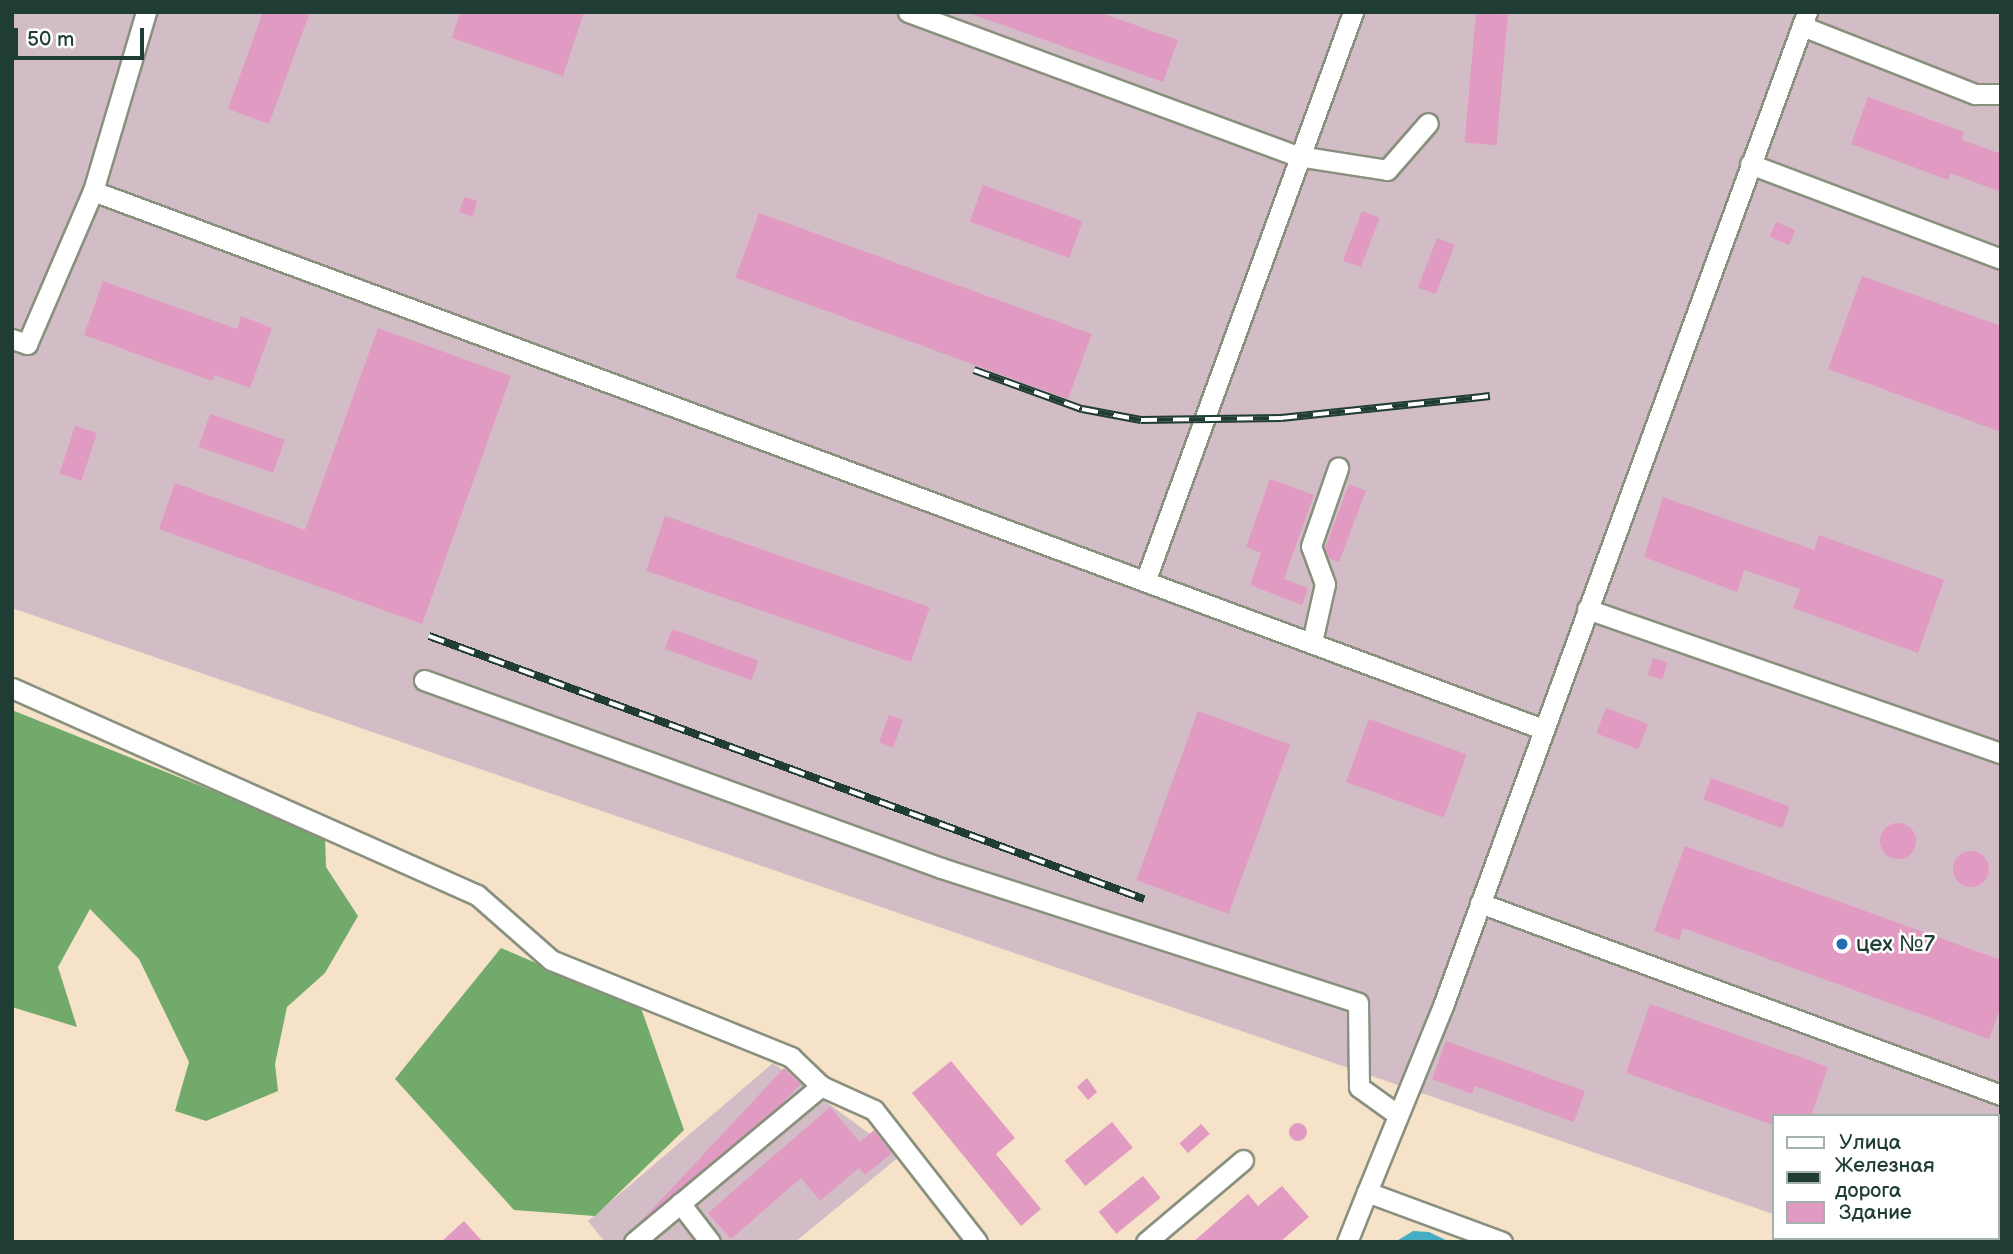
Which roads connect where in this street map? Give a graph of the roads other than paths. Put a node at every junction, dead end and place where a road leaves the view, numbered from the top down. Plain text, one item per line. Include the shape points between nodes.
1 (146, 12) edge
2 (908, 12) edge
3 (1353, 12) edge
4 (1804, 19) edge
5 (2001, 93) edge
6 (1428, 123) dead end
7 (1298, 156) junction
8 (1750, 164) junction
9 (93, 191) junction
10 (2001, 259) edge
11 (12, 339) edge
12 (1338, 468) dead end
13 (1146, 579) junction
14 (1587, 609) junction
15 (1312, 642) junction
16 (424, 680) dead end
17 (12, 688) edge
18 (1543, 729) junction
19 (2001, 754) edge
20 (1480, 903) junction
21 (821, 1086) junction
22 (2001, 1096) edge
23 (1398, 1115) junction
24 (1243, 1160) dead end
25 (1367, 1192) junction
26 (680, 1203) junction
27 (634, 1242) edge
28 (710, 1242) edge
29 (977, 1242) edge
30 (1146, 1242) edge
31 (1347, 1242) edge
32 (1502, 1242) edge

1 - 9 street
2 - 7 street
3 - 7 street
4 - 5 street via 1975,94
4 - 8 street
6 - 7 street via 1387,170
7 - 13 street
8 - 10 street
8 - 14 street
9 - 11 street via 27,344
9 - 13 street
12 - 15 street via 1311,546 1325,584
13 - 15 street
14 - 18 street
14 - 19 street
15 - 18 street
16 - 23 street via 941,868 1358,1003 1359,1087
17 - 21 street via 477,895 551,960 791,1057
18 - 20 street
20 - 22 street
20 - 23 street
21 - 26 street
21 - 29 street via 874,1110
23 - 25 street
24 - 30 street
25 - 31 street
25 - 32 street
26 - 27 street
26 - 28 street

